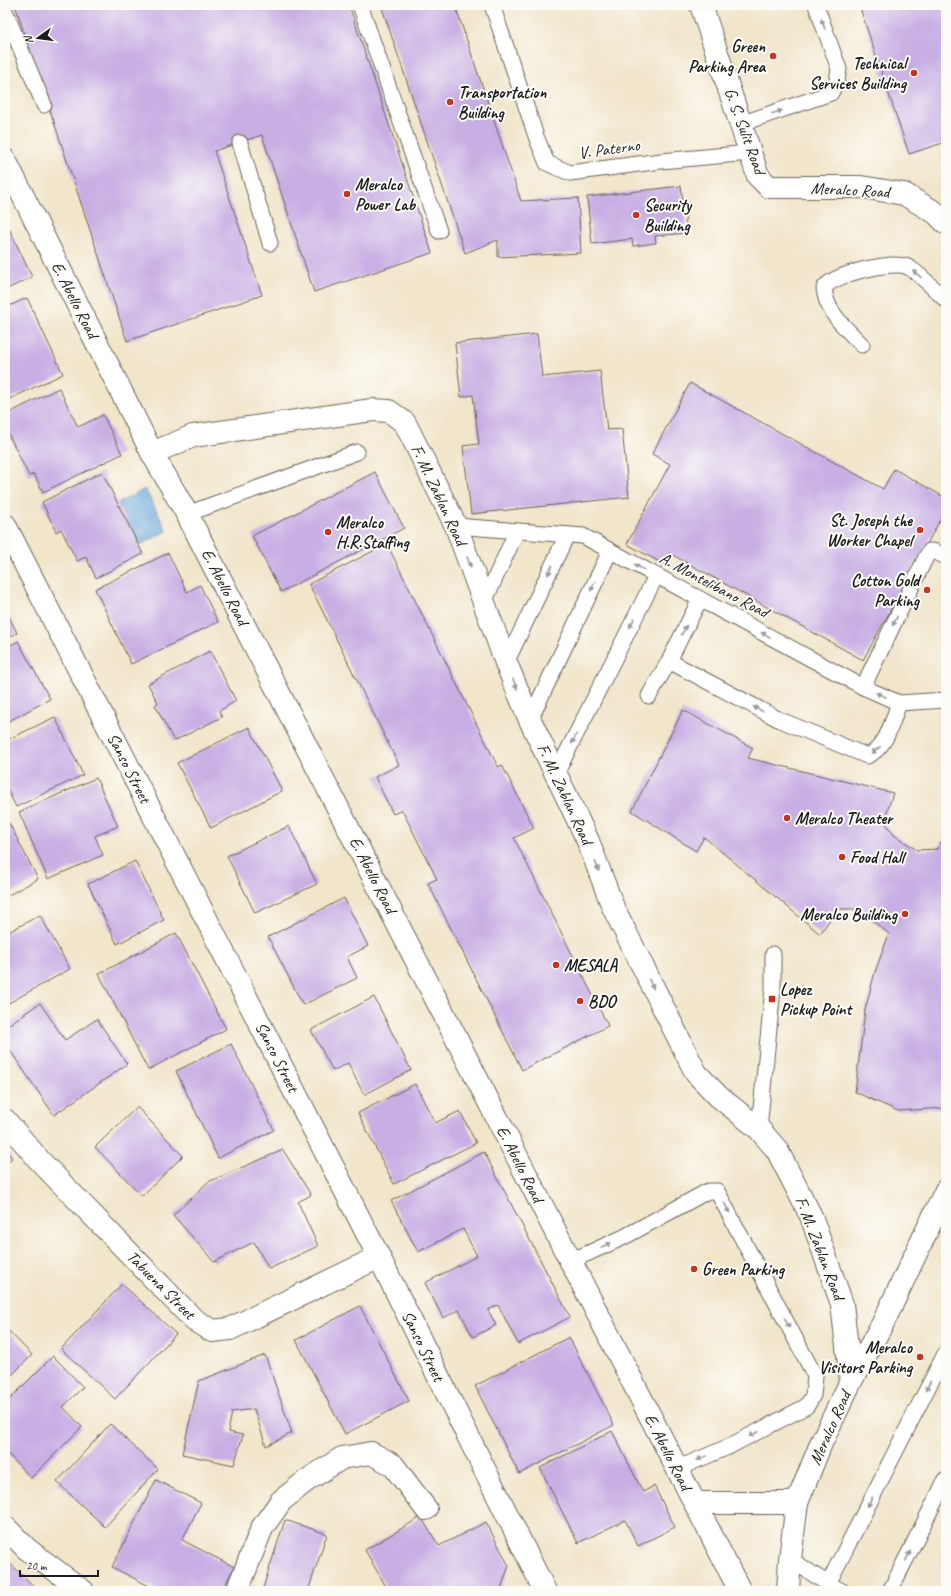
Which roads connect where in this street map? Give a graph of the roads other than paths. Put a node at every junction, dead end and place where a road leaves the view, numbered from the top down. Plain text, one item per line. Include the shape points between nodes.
1 (360, 5) edge
2 (492, 5) edge
3 (701, 5) edge
4 (816, 5) edge
5 (5, 11) edge
6 (44, 105) dead end
7 (740, 124) junction
8 (240, 143) dead end
9 (750, 153) junction
10 (5, 160) edge
11 (769, 187) joint
12 (946, 223) edge
13 (439, 231) dead end
14 (270, 243) dead end
15 (946, 300) edge
16 (862, 344) dead end
17 (357, 452) dead end
18 (152, 453) junction
19 (187, 514) junction
20 (5, 525) edge
21 (456, 526) junction
22 (517, 531) junction
23 (567, 535) junction
24 (610, 550) junction
25 (946, 557) edge
26 (656, 576) junction
27 (700, 599) junction
28 (484, 602) junction
29 (669, 661) junction
30 (506, 663) junction
31 (863, 687) junction
32 (649, 696) dead end
33 (946, 700) edge
34 (899, 703) junction
35 (530, 720) junction
36 (556, 774) junction
37 (773, 954) dead end
38 (5, 1120) edge
39 (759, 1129) junction
40 (946, 1190) edge
41 (379, 1257) junction
42 (571, 1261) junction
43 (946, 1352) edge
44 (851, 1381) junction
45 (676, 1469) junction
46 (946, 1479) edge
47 (695, 1503) junction
48 (797, 1503) junction
49 (426, 1509) dead end
50 (5, 1527) edge
51 (790, 1559) junction
52 (828, 1584) junction
53 (83, 1591) edge
54 (237, 1591) edge
55 (545, 1591) edge
56 (740, 1591) edge
57 (788, 1591) edge
58 (842, 1591) edge
59 (890, 1591) edge

1 - 13 lane
2 - 9 lane, V. Paterno via 547,163 570,173
3 - 7 street, G. S. Sulit Road
7 -> 4 lane via 831,93 837,81 839,68
5 - 6 lane
7 - 9 street, G. S. Sulit Road
8 - 14 lane
9 - 11 street, G. S. Sulit Road via 758,176
10 - 18 street, E. Abello Road
11 - 12 street, Meralco Road via 861,187 904,194 936,213
15 -> 16 lane via 909,268 899,265 865,270 829,282 824,288 831,311
17 - 19 lane
18 - 19 street, E. Abello Road
18 - 21 street, F. M. Zablan Road via 193,436 372,410 389,411 405,423
19 - 42 street, E. Abello Road
20 - 41 street, Sanso Street
21 - 22 lane, A. Montelibano Road
21 -> 28 street, F. M. Zablan Road
22 - 23 lane, A. Montelibano Road
22 - 28 lane
23 - 24 lane, A. Montelibano Road via 583,536
23 -> 30 lane
26 -> 24 lane, A. Montelibano Road
24 -> 35 lane
25 -> 31 lane via 930,551 926,557
26 - 27 lane, A. Montelibano Road
26 -> 36 lane
29 -> 27 lane
31 -> 27 lane, A. Montelibano Road
28 - 30 street, F. M. Zablan Road
29 - 32 lane
34 -> 29 lane via 881,747 867,756 778,719
30 -> 35 street, F. M. Zablan Road
34 -> 31 lane, A. Montelibano Road
33 - 34 lane, A. Montelibano Road
35 - 36 street, F. M. Zablan Road
36 -> 39 street, F. M. Zablan Road via 588,841 613,907 696,1073 718,1096
37 - 39 lane via 773,988
38 - 41 street, Tabuena Street via 40,1161 194,1320 212,1330 230,1329
39 - 44 street, F. M. Zablan Road via 777,1150 811,1216 842,1304
40 - 44 street, Meralco Road via 884,1323
41 - 55 street, Sanso Street
42 - 45 street, E. Abello Road
42 -> 45 lane via 624,1237 708,1191 717,1191 815,1376 813,1395 807,1406 728,1447
43 -> 52 lane
44 - 48 street, Meralco Road via 822,1441
45 - 47 street, E. Abello Road
59 -> 46 lane
47 - 48 street
47 - 56 street, E. Abello Road
48 - 51 street, Meralco Road
49 - 54 street via 393,1465 371,1453 342,1458 281,1501 262,1528
50 - 53 street via 27,1549
51 - 52 lane
51 - 57 street, Meralco Road
52 - 58 lane

